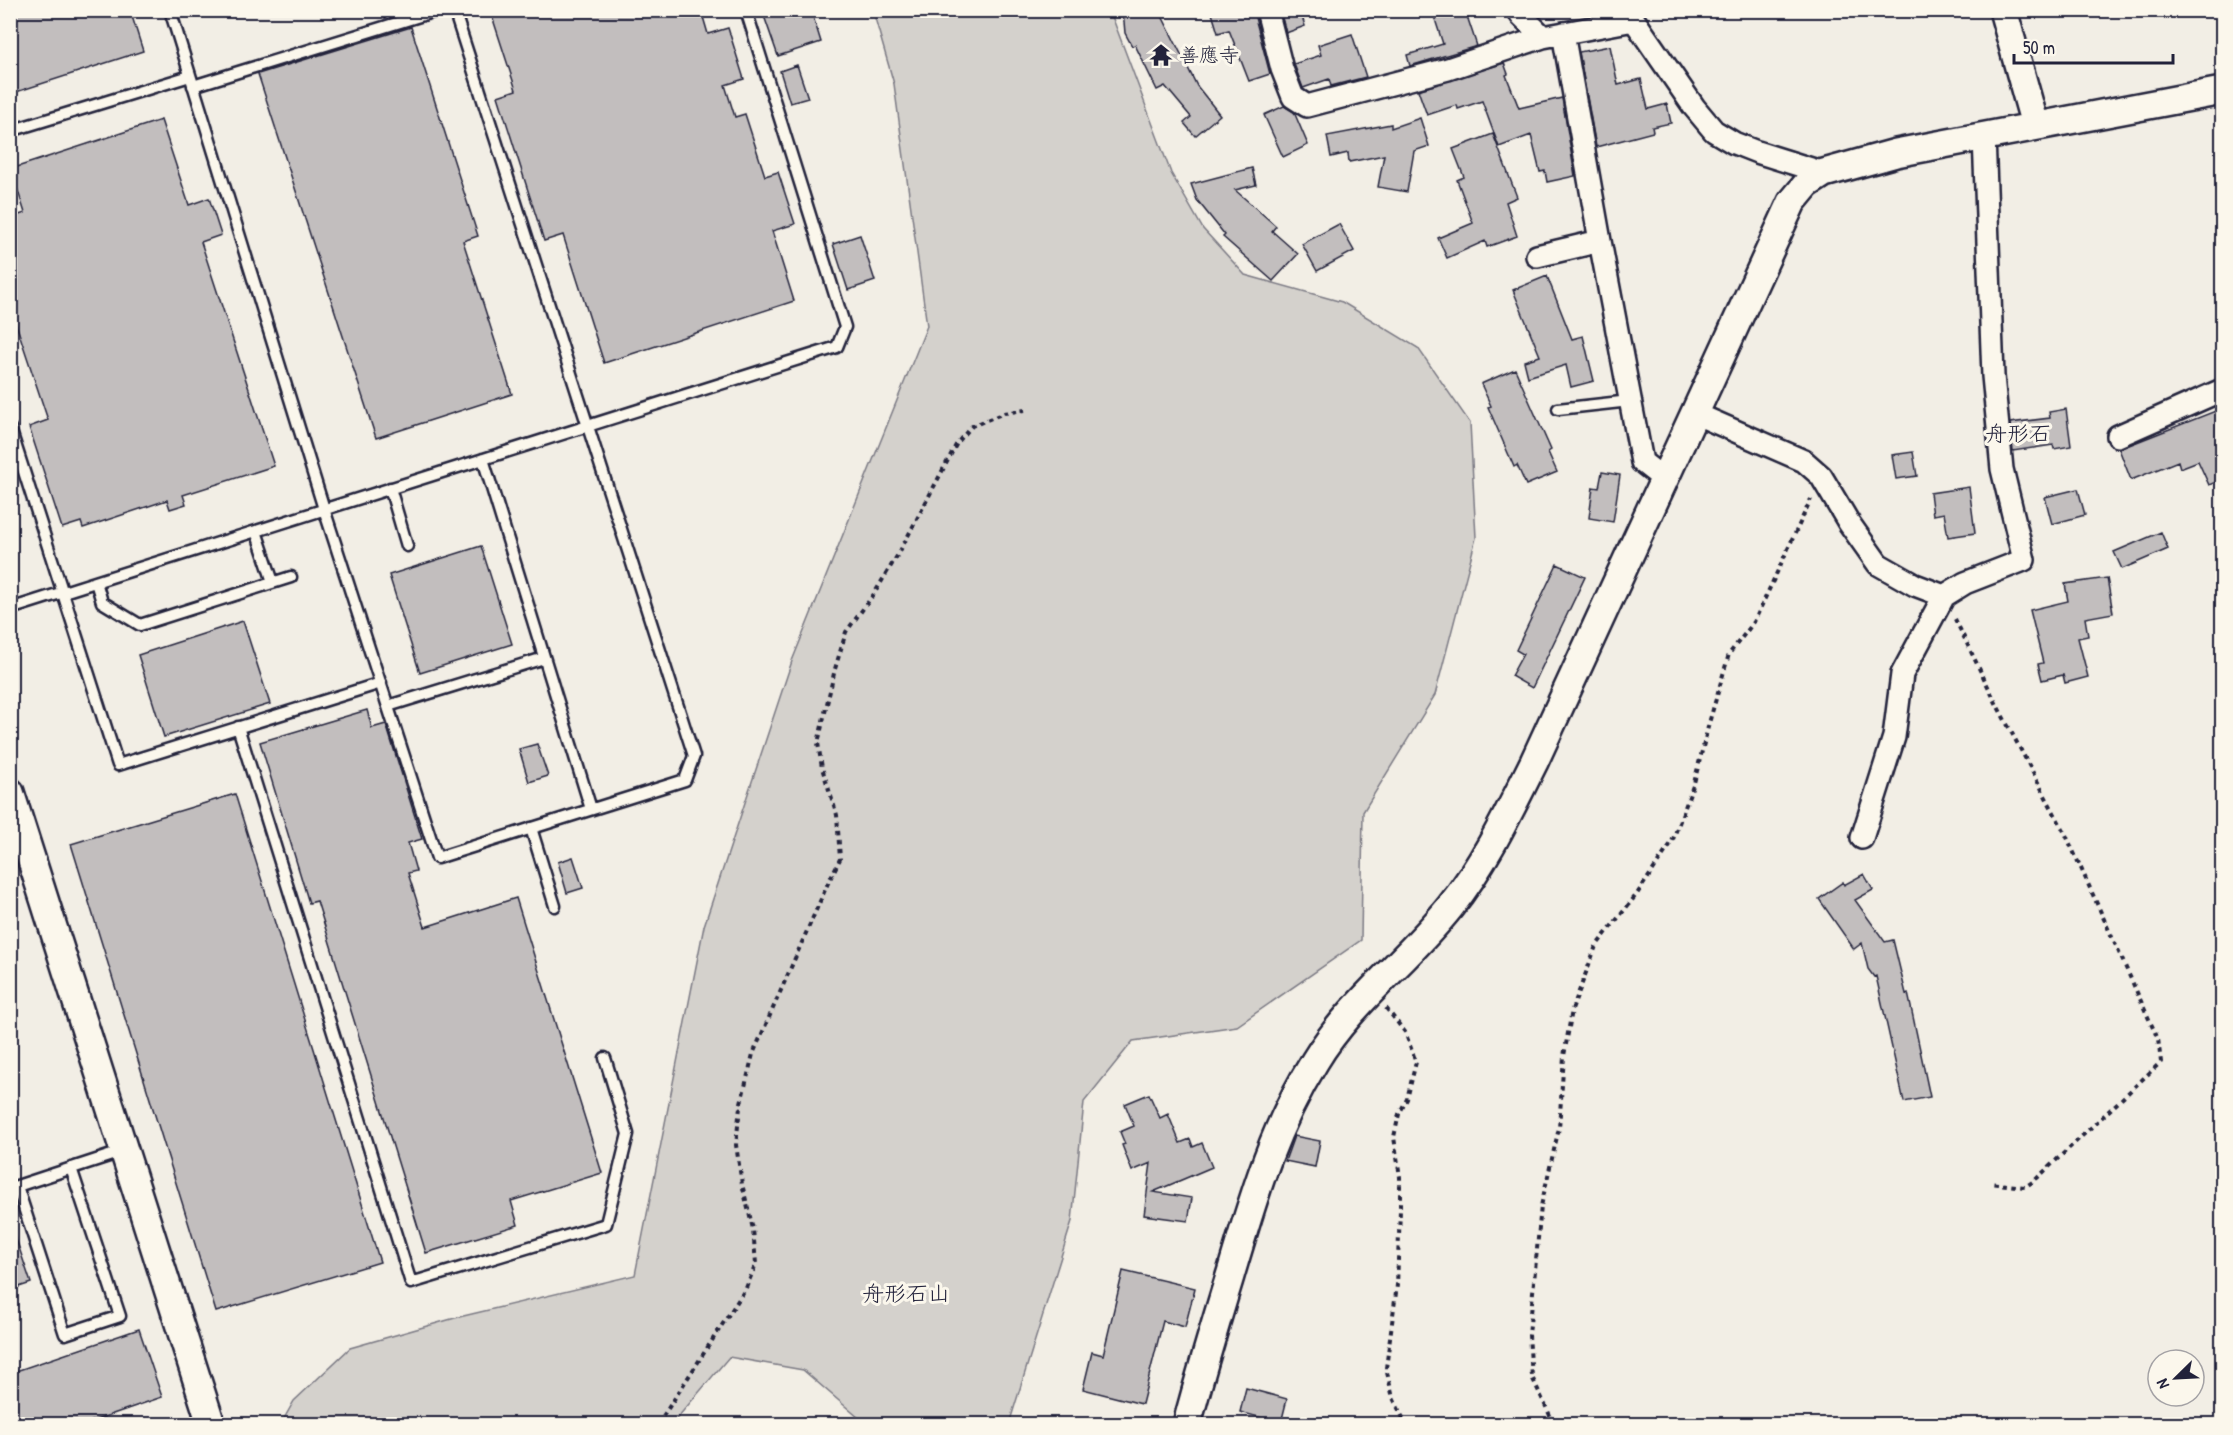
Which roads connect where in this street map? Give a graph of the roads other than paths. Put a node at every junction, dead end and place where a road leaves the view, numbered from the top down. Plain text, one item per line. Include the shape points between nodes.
1 (170, 10) edge
2 (439, 10) edge
3 (454, 10) edge
4 (746, 10) edge
5 (1268, 10) edge
6 (2003, 10) edge
7 (1521, 15) dead end
8 (1632, 15) edge
9 (1553, 35) junction
10 (192, 81) junction
11 (2223, 91) edge
12 (2036, 125) junction
13 (10, 131) edge
14 (1984, 136) junction
15 (1824, 173) junction
16 (1600, 241) junction
17 (1537, 256) dead end
18 (2223, 390) edge
19 (1630, 401) junction
20 (1558, 409) dead end
21 (1694, 414) junction
22 (586, 426) junction
23 (10, 428) edge
24 (2118, 436) dead end
25 (483, 459) junction
26 (1665, 480) junction
27 (390, 488) junction
28 (324, 509) junction
29 (256, 531) junction
30 (407, 546) dead end
31 (291, 577) dead end
32 (96, 582) junction
33 (273, 582) junction
34 (62, 592) junction
35 (1944, 596) junction
36 (10, 609) edge
37 (544, 658) junction
38 (381, 683) junction
39 (388, 706) junction
40 (238, 728) junction
41 (10, 792) edge
42 (591, 809) junction
43 (531, 828) junction
44 (1862, 838) dead end
45 (555, 906) dead end
46 (605, 1059) dead end
47 (125, 1151) junction
48 (70, 1168) junction
49 (14, 1187) edge
50 (212, 1425) edge
51 (1186, 1425) edge

1 - 10 lane
2 - 10 lane
3 - 22 lane
4 - 22 lane via 845,327 837,347
5 - 9 street via 1289,87 1293,96 1307,106 1448,69
6 - 12 street
7 - 9 street
8 - 9 street
8 - 15 street via 1714,130 1757,152
9 - 16 street
10 - 13 lane
10 - 28 lane
11 - 12 street
12 - 14 street
14 - 15 street via 1896,153
14 - 35 street via 1993,376 2002,469 2024,560 1965,583
15 - 21 street via 1807,184 1792,202
16 - 17 street
16 - 19 street
18 - 24 street
19 - 20 lane
19 - 26 street via 1642,462
21 - 26 street
21 - 35 street via 1804,461 1821,476 1878,564
22 - 25 lane
22 - 42 lane via 694,756 685,780
23 - 34 lane
25 - 27 lane
25 - 37 lane
26 - 51 street via 1534,762 1478,868 1449,908 1338,1029 1315,1060 1269,1149
27 - 28 lane
27 - 30 lane
28 - 29 lane
28 - 38 lane
29 - 32 lane
29 - 33 lane
31 - 33 lane
32 - 33 lane via 102,602 140,625
32 - 34 lane
34 - 36 lane
34 - 40 lane via 118,765
35 - 44 street via 1902,674 1894,737
37 - 39 lane
37 - 42 lane
38 - 39 lane
38 - 40 lane
39 - 43 lane via 437,858
40 - 46 lane via 411,1283 606,1224 628,1134
41 - 47 street
42 - 43 lane
43 - 45 lane
47 - 48 lane
47 - 50 street
48 - 49 lane
48 - 49 lane via 120,1316 65,1334

